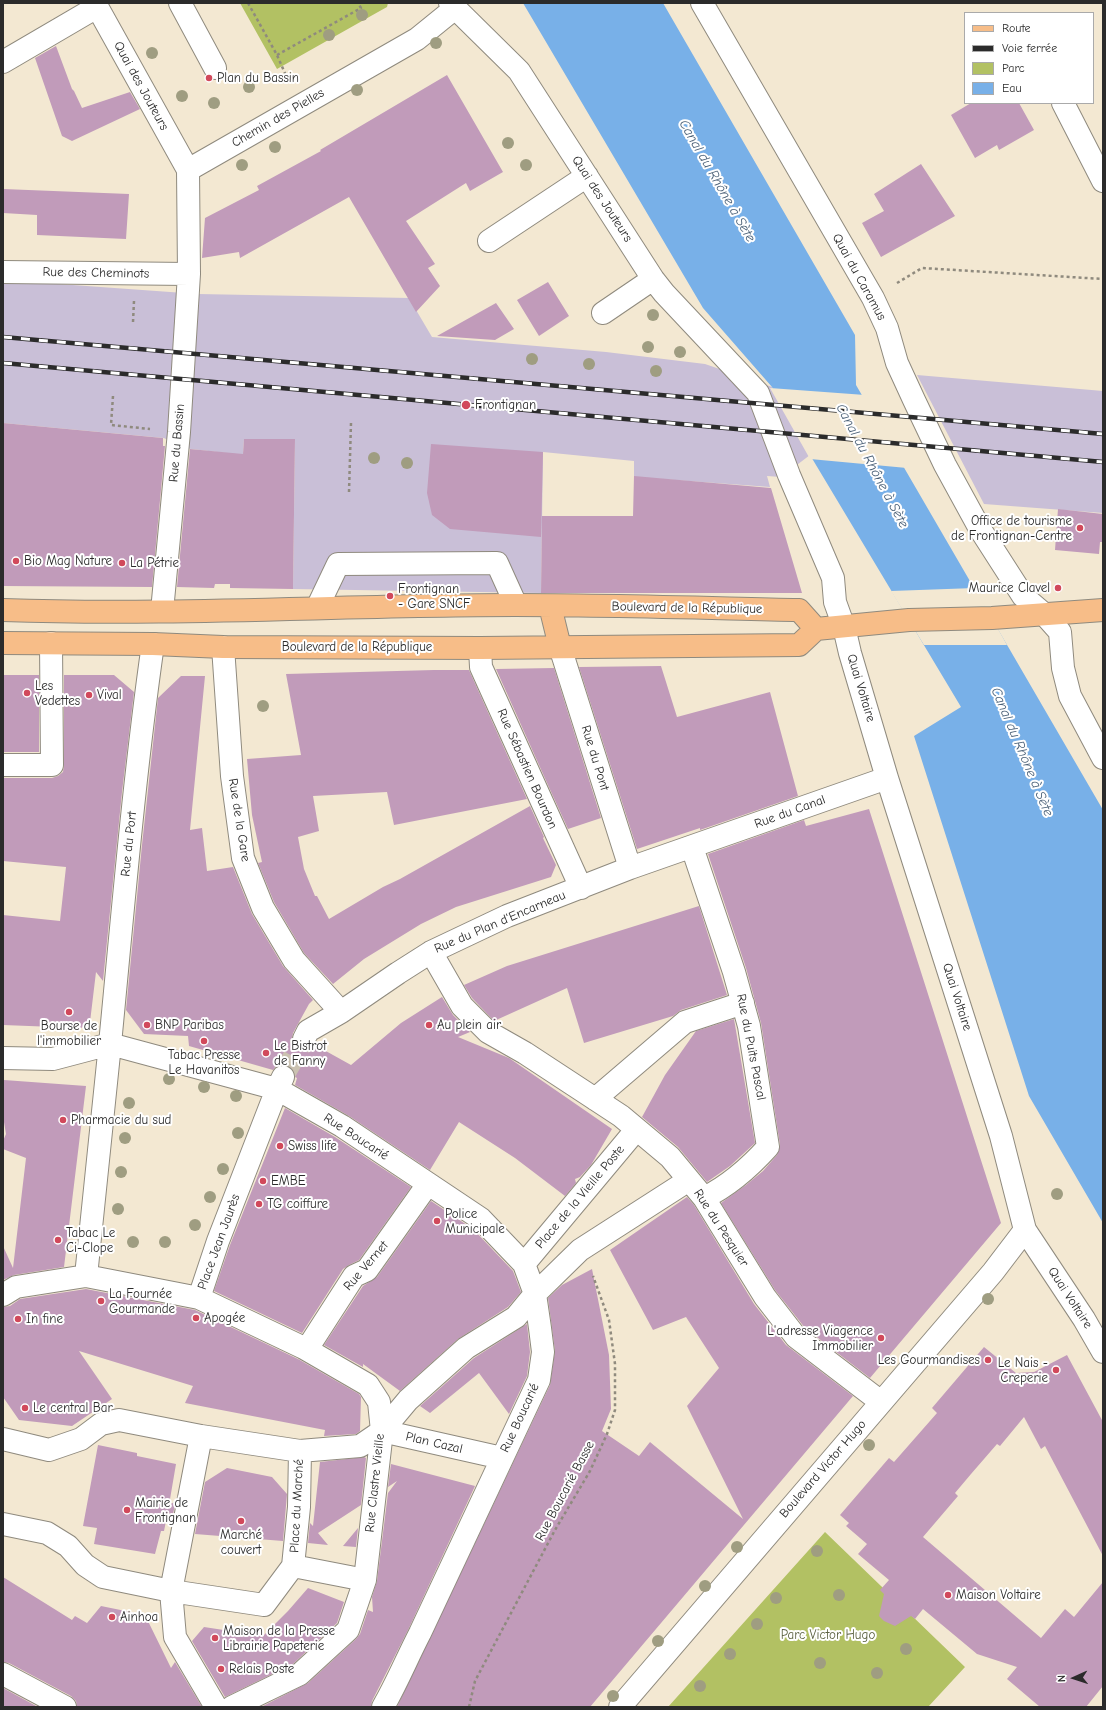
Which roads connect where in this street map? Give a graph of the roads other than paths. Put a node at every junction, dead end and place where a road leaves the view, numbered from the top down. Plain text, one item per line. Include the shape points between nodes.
1 (180, 3) edge
2 (702, 3) edge
3 (96, 5) edge
4 (452, 6) edge
5 (3, 62) edge
6 (215, 68) dead end
7 (1063, 104) edge
8 (188, 170) junction
9 (587, 176) junction
10 (1103, 181) edge
11 (489, 241) dead end
12 (3, 272) edge
13 (188, 274) junction
14 (653, 279) junction
15 (603, 313) dead end
16 (758, 393) joint
17 (516, 605) junction
18 (550, 606) junction
19 (317, 608) junction
20 (3, 610) edge
21 (1103, 610) edge
22 (162, 611) junction
23 (1044, 614) junction
24 (844, 627) junction
25 (816, 629) junction
26 (3, 643) edge
27 (51, 643) junction
28 (153, 644) junction
29 (223, 647) junction
30 (560, 647) junction
31 (480, 648) junction
32 (1103, 758) edge
33 (3, 765) edge
34 (887, 778) junction
35 (692, 847) junction
36 (630, 868) junction
37 (581, 888) junction
38 (431, 952) junction
39 (743, 1003) junction
40 (341, 1012) junction
41 (304, 1039) tunnel mouth
42 (110, 1044) junction
43 (3, 1058) edge
44 (280, 1082) junction
45 (595, 1100) junction
46 (636, 1130) junction
47 (689, 1180) junction
48 (428, 1184) junction
49 (704, 1198) junction
50 (1025, 1230) junction
51 (524, 1264) junction
52 (86, 1276) junction
53 (535, 1294) junction
54 (3, 1295) edge
55 (199, 1298) junction
56 (307, 1349) junction
57 (1103, 1352) edge
58 (881, 1402) junction
59 (382, 1431) junction
60 (201, 1436) junction
61 (3, 1439) edge
62 (300, 1451) junction
63 (502, 1458) junction
64 (3, 1524) edge
65 (293, 1566) junction
66 (365, 1580) junction
67 (171, 1591) junction
68 (3, 1674) edge
69 (261, 1701) edge
70 (64, 1707) edge
71 (216, 1707) edge
72 (232, 1707) edge
73 (383, 1707) edge
74 (620, 1707) edge

1 - 6 street
2 - 23 street, Quai du Caramus via 873,298 887,328 897,363 945,465 980,529 1023,596
3 - 5 street
3 - 8 street, Quai des Jouteurs
4 - 8 street, Chemin des Pielles via 417,39
4 - 9 street, Quai des Jouteurs via 519,71
7 - 10 street
8 - 13 street
9 - 11 street
9 - 14 street, Quai des Jouteurs
12 - 13 street, Rue des Cheminots
13 - 22 street, Rue du Bassin via 179,432
14 - 15 street
14 - 16 street, Quai des Jouteurs
16 - 24 street, Quai Voltaire via 789,475 833,578 835,602
17 - 18 main road, Boulevard de la République
17 - 19 main road, Boulevard de la République
17 - 19 street via 498,563 338,564
18 - 25 main road, Boulevard de la République via 799,610
18 - 30 main road
19 - 22 main road, Boulevard de la République
20 - 22 main road, Boulevard de la République
21 - 23 main road
22 - 28 main road
23 - 24 main road via 909,620
23 - 32 street, Quai du Caramus via 1060,632 1063,668 1070,696
24 - 25 main road
24 - 34 street, Quai Voltaire
25 - 30 main road, Boulevard de la République via 799,645
26 - 27 main road, Boulevard de la République
27 - 28 main road, Boulevard de la République
27 - 33 street via 52,765
28 - 29 main road, Boulevard de la République
28 - 42 street, Rue du Port via 129,834
29 - 31 main road, Boulevard de la République
29 - 40 street, Rue de la Gare via 232,776 243,858 263,908 294,960
30 - 31 main road, Boulevard de la République
30 - 36 street, Rue du Pont
31 - 37 street, Rue Sébastien Bourdon via 481,667
34 - 35 street, Rue du Canal
34 - 50 street, Quai Voltaire via 1001,1136
35 - 36 street, Rue du Plan d'Encarneau
35 - 39 street, Rue du Puits Pascal
36 - 37 street, Rue du Plan d'Encarneau
37 - 38 street, Rue du Plan d'Encarneau via 507,916
38 - 40 street, Rue du Plan d'Encarneau
38 - 45 street, Rue du Pesquier via 462,1006 488,1032 525,1053
39 - 45 street via 684,1022
39 - 49 street, Rue du Puits Pascal via 751,1033 768,1147 758,1159 720,1190
40 - 41 street, Rue du Plan d'Encarneau via 308,1031
42 - 43 street via 53,1059
42 - 44 street
42 - 52 street
44 - 48 street, Rue Boucarié
44 - 55 street, Place Jean Jaurès via 218,1241
45 - 46 street, Rue du Pesquier via 621,1116
46 - 47 street, Rue du Pesquier via 670,1157
46 - 51 street, Place de la Vieille Poste
47 - 49 street, Rue du Pesquier
47 - 53 street via 580,1250
48 - 51 street, Rue Boucarié via 481,1219
48 - 56 street, Rue Vernet via 366,1270 354,1276
49 - 58 street, Rue du Pesquier via 765,1297 796,1336
50 - 57 street, Quai Voltaire
50 - 58 street, Boulevard Victor Hugo
51 - 53 street, Rue Boucarié
52 - 54 street, Place Jean Jaurès via 16,1287
52 - 55 street, Place Jean Jaurès
53 - 59 street via 516,1316 466,1348 408,1400
53 - 63 street, Rue Boucarié via 543,1352 539,1380
55 - 56 street, Rue Clastre Vieille
56 - 59 street, Rue Clastre Vieille via 368,1385 379,1402
58 - 74 street, Boulevard Victor Hugo
59 - 62 street via 360,1446
59 - 63 street, Plan Cazal
59 - 66 street, Rue Clastre Vieille
60 - 61 street, Place du Marché via 119,1420 101,1424 81,1439 49,1450
60 - 62 street, Place du Marché
60 - 67 street
62 - 65 street, Place du Marché
63 - 73 street, Rue Boucarié
64 - 67 street via 47,1533 68,1546 85,1565 102,1577
65 - 66 street
65 - 67 street, Place du Marché via 264,1605
66 - 69 street, Rue Clastre Vieille via 348,1630 300,1674
67 - 71 street via 175,1636
68 - 70 street
69 - 72 street, Rue Clastre Vieille

